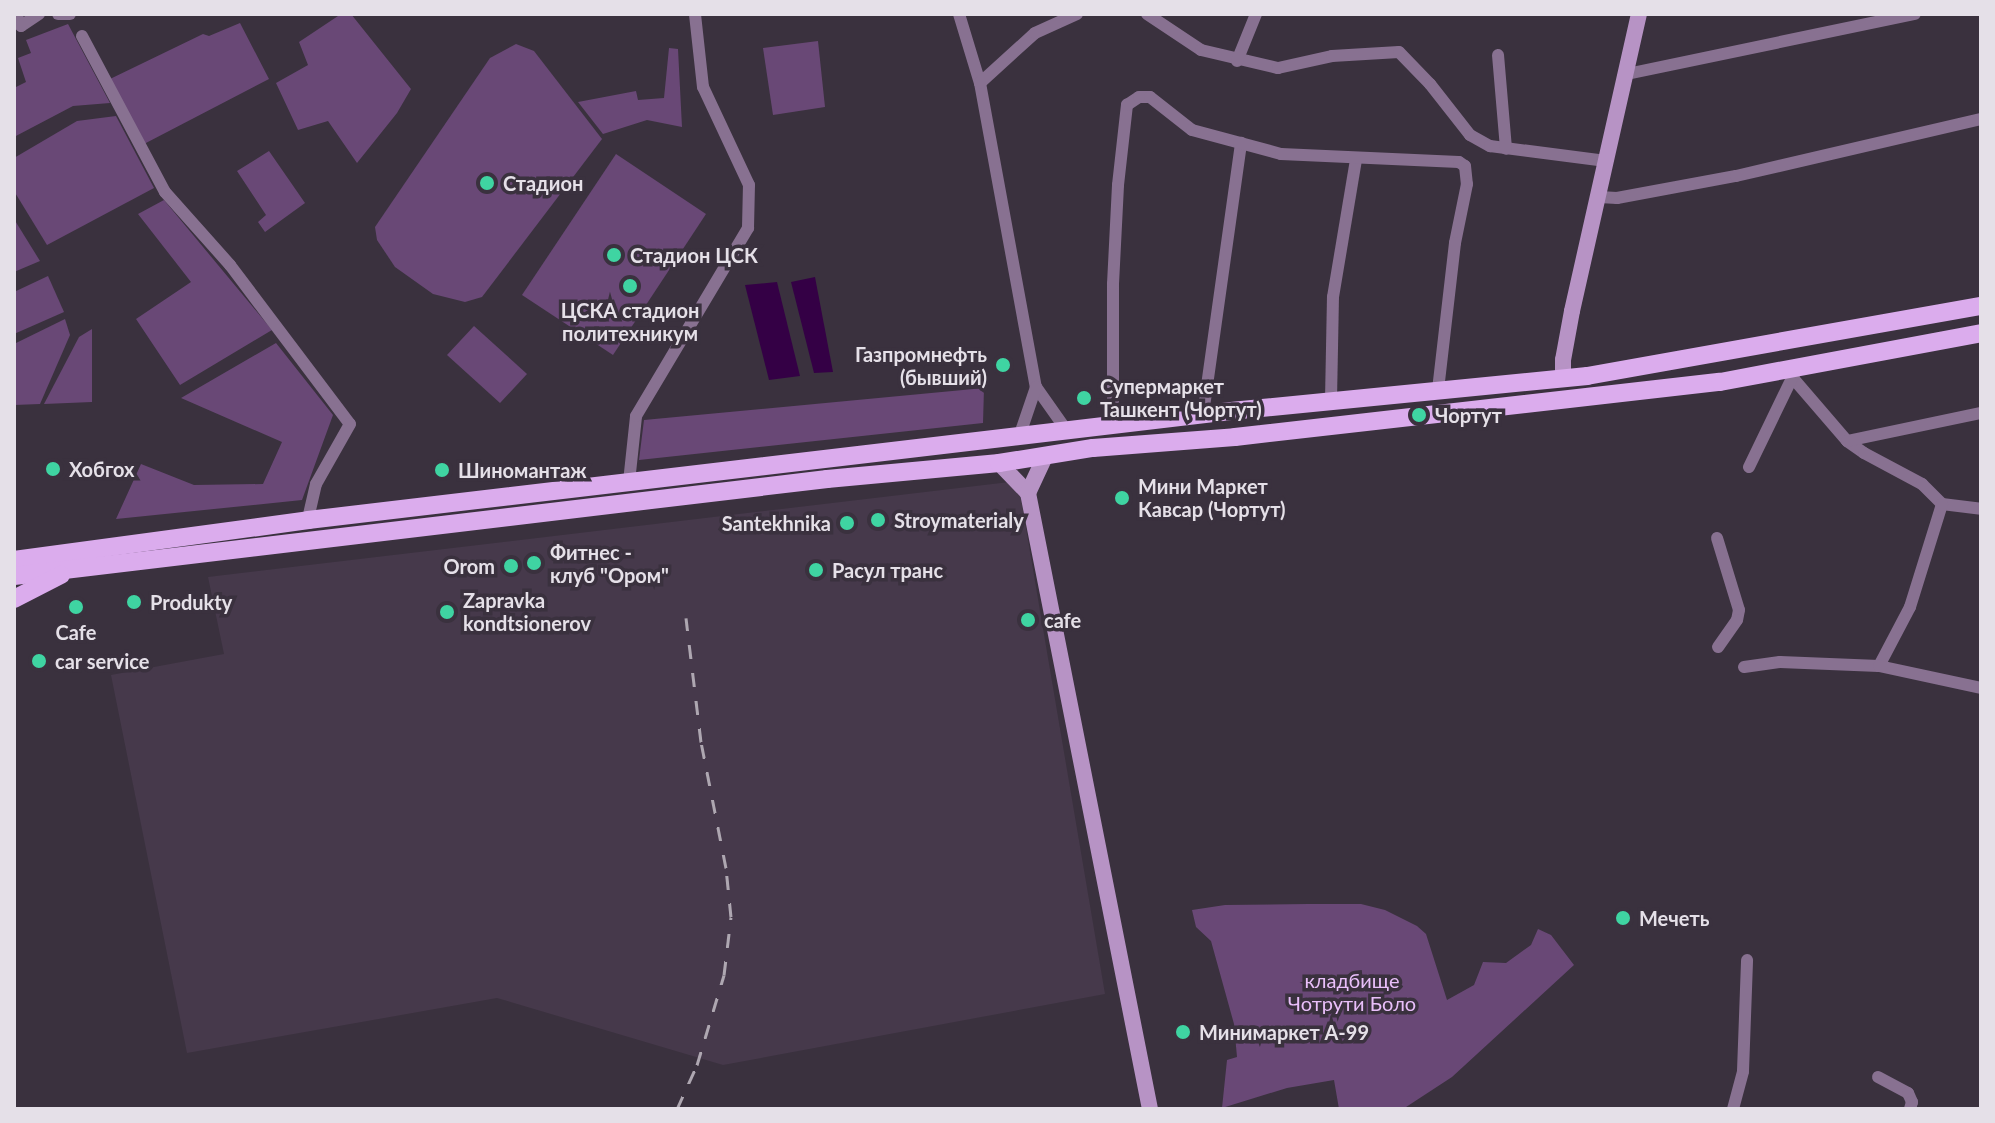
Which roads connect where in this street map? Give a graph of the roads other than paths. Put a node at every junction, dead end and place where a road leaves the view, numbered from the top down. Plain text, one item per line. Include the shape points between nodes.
1 (16, 14) edge
2 (39, 14) edge
3 (695, 14) edge
4 (959, 14) edge
5 (1077, 14) edge
6 (1147, 14) edge
7 (1256, 14) edge
8 (1639, 14) edge
9 (1915, 14) edge
10 (82, 36) dead end
11 (1498, 55) dead end
12 (1237, 61) junction
13 (1627, 74) junction
14 (980, 83) junction
15 (1981, 119) edge
16 (1241, 143) junction
17 (1506, 149) junction
18 (1356, 160) junction
19 (1606, 161) junction
20 (1599, 197) junction
21 (1981, 306) edge
22 (1981, 333) edge
23 (1672, 362) junction
24 (1794, 373) junction
25 (1563, 378) junction
26 (1036, 387) junction
27 (1674, 387) junction
28 (1438, 389) junction
29 (1331, 400) junction
30 (1231, 411) junction
31 (1981, 413) edge
32 (1203, 414) junction
33 (1113, 425) junction
34 (1067, 431) junction
35 (1019, 437) junction
36 (1235, 437) junction
37 (1847, 441) junction
38 (1045, 457) junction
39 (999, 463) junction
40 (1749, 467) dead end
41 (826, 470) junction
42 (629, 482) junction
43 (1028, 493) junction
44 (1942, 504) junction
45 (1981, 509) edge
46 (308, 520) junction
47 (1717, 538) dead end
48 (14, 560) edge
49 (80, 563) junction
50 (14, 576) edge
51 (14, 599) edge
52 (1718, 647) dead end
53 (1879, 666) junction
54 (1744, 667) dead end
55 (1981, 688) edge
56 (1747, 960) dead end
57 (1878, 1077) dead end
58 (1150, 1109) edge
59 (1733, 1109) edge
60 (1910, 1109) edge

1 - 2 street via 21,26
3 - 42 street via 703,87 749,185 748,228 636,416
4 - 14 street
5 - 14 street via 1035,33
6 - 12 street via 1201,50
7 - 12 street
8 - 13 street
9 - 13 street
10 - 46 street via 165,192 230,265 350,424 316,484
11 - 17 street
12 - 17 street via 1278,68 1332,56 1399,52 1470,135
13 - 19 street
14 - 26 street
15 - 20 street via 1736,176
16 - 18 street via 1281,154
16 - 32 street
16 - 33 street via 1192,130 1150,97 1133,97 1127,105 1113,284
17 - 19 street
18 - 28 street via 1465,166 1467,184
18 - 29 street via 1333,297
19 - 20 street
20 - 25 street via 1572,311
21 - 23 main road
22 - 24 main road
23 - 25 main road
23 - 27 main road
24 - 27 main road
24 - 37 street
24 - 40 street
25 - 28 main road
26 - 34 street
26 - 35 street
27 - 36 main road
28 - 29 main road
29 - 30 main road
30 - 32 main road
30 - 36 main road
31 - 37 street
32 - 33 main road
33 - 34 main road
34 - 35 main road
35 - 41 main road
36 - 38 main road
37 - 44 street via 1922,484
38 - 39 main road
38 - 43 street
39 - 41 main road
39 - 43 street
41 - 42 main road
41 - 49 main road
42 - 46 main road
43 - 58 street
44 - 45 street
44 - 53 street via 1910,607
46 - 49 main road
47 - 52 street via 1739,610
48 - 49 main road
49 - 50 main road
49 - 51 main road
53 - 54 street via 1780,662
53 - 55 street
56 - 59 street via 1743,1071
57 - 60 street via 1908,1093

